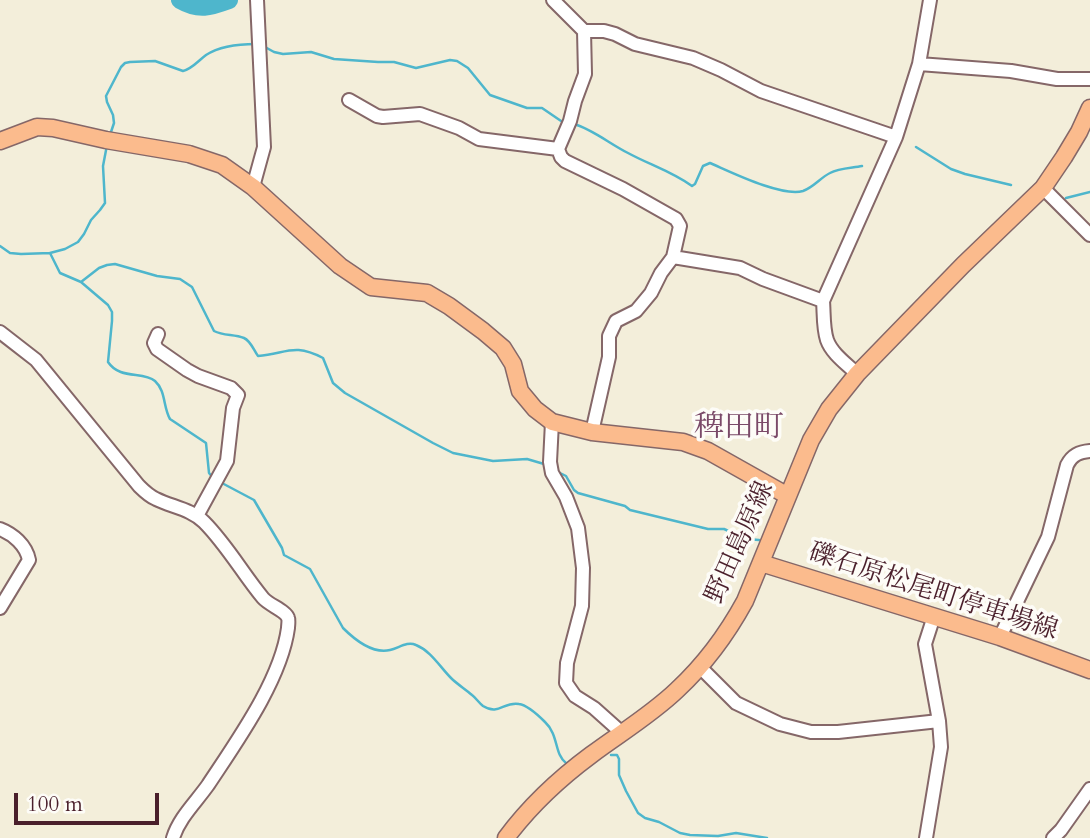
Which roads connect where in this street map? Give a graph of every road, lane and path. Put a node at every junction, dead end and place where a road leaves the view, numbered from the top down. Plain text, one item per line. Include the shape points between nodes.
1 (257, 0) edge
2 (553, 0) edge
3 (930, 0) edge
4 (584, 31) junction
5 (919, 64) junction
6 (1090, 79) edge
7 (349, 100) dead end
8 (1090, 108) edge
9 (897, 136) junction
10 (0, 141) edge
11 (558, 149) junction
12 (253, 187) junction
13 (1043, 188) junction
14 (1090, 235) edge
15 (673, 257) junction
16 (823, 301) junction
17 (0, 332) edge
18 (158, 334) dead end
19 (857, 374) junction
20 (552, 422) junction
21 (592, 432) junction
22 (1090, 451) edge
23 (789, 496) junction
24 (197, 516) junction
25 (0, 529) edge
26 (761, 563) junction
27 (0, 608) edge
28 (934, 616) junction
29 (1000, 637) junction
30 (700, 667) junction
31 (1090, 670) edge
32 (939, 721) junction
33 (622, 733) junction
34 (1090, 789) edge
35 (173, 838) edge
36 (506, 838) edge
37 (926, 838) edge
38 (1053, 838) edge

1 - 12 street via 264,147
2 - 4 street
3 - 5 street
4 - 9 street via 604,31 693,58 761,92
4 - 11 street via 585,74
5 - 6 street
5 - 9 street
7 - 11 street via 377,116 420,114 479,139
8 - 13 main road, 野田島原線
9 - 16 street
10 - 12 main road via 37,127 53,128 206,159
11 - 15 street via 565,161 676,219 680,226
12 - 20 main road via 340,266 371,287 427,293 484,331 513,364 520,391
13 - 14 street
13 - 19 main road, 野田島原線
15 - 16 street via 740,268
15 - 21 street via 651,293 636,311 616,321 609,336 609,358
16 - 19 street via 828,343
17 - 24 street via 36,360 139,486 157,500
18 - 24 street via 157,349 238,395 227,461
19 - 23 main road, 野田島原線 via 822,420
20 - 21 main road
20 - 33 street via 551,467 578,528 583,568 582,606 566,683 575,696
21 - 23 main road via 683,442
22 - 29 street via 1076,454 1067,465 1048,537
23 - 26 main road, 野田島原線
24 - 35 street via 269,605 289,619 280,663 261,700
25 - 27 street via 16,538 29,560
26 - 28 main road, 礫石原松尾町停車場線
26 - 30 main road, 野田島原線 via 732,624
28 - 29 main road, 礫石原松尾町停車場線
28 - 32 street via 925,644
29 - 31 main road, 礫石原松尾町停車場線
30 - 32 street via 736,703 780,724 811,732
30 - 33 main road, 野田島原線
32 - 37 street via 941,747
33 - 36 main road, 野田島原線 via 544,795
34 - 38 street

